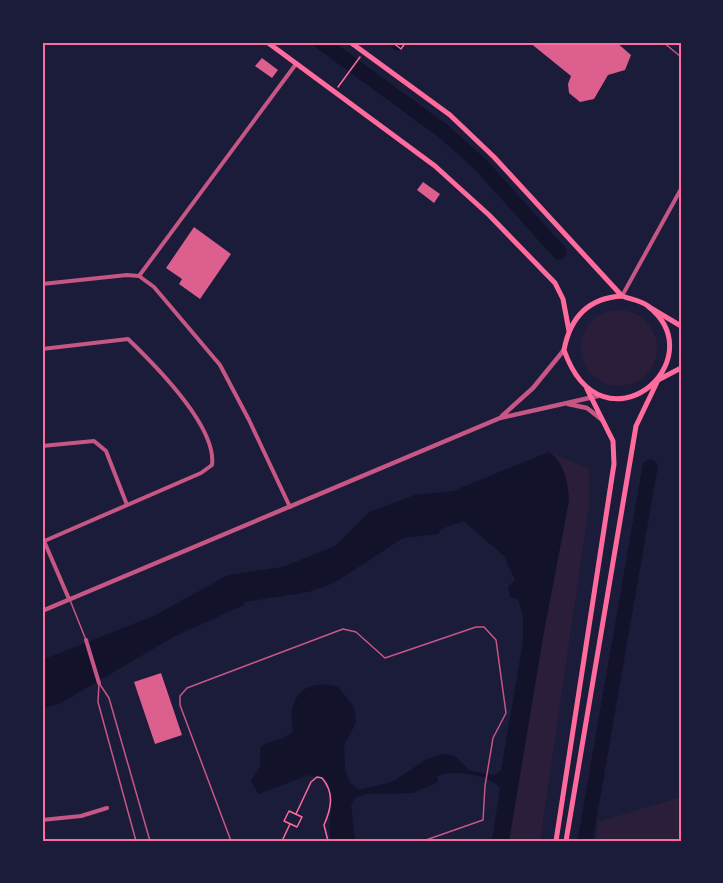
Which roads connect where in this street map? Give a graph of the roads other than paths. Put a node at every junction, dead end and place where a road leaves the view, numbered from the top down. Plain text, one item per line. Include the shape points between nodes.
1 (267, 42) edge
2 (350, 42) edge
3 (663, 42) edge
4 (681, 57) edge
5 (296, 64) junction
6 (681, 189) edge
7 (140, 276) junction
8 (42, 284) edge
9 (622, 296) junction
10 (647, 305) junction
11 (681, 326) edge
12 (569, 331) junction
13 (42, 349) edge
14 (564, 351) junction
15 (681, 368) edge
16 (658, 380) junction
17 (595, 397) junction
18 (566, 403) junction
19 (500, 418) junction
20 (603, 421) junction
21 (42, 446) edge
22 (127, 505) junction
23 (290, 507) junction
24 (43, 542) edge
25 (69, 599) junction
26 (42, 611) edge
27 (86, 640) joint
28 (99, 683) junction
29 (107, 808) dead end
30 (42, 820) edge
31 (136, 841) edge
32 (150, 841) edge
33 (231, 841) edge
34 (423, 841) edge
35 (556, 841) edge
36 (566, 841) edge

1 - 5 main road
2 - 9 main road via 450,115
3 - 4 lane
5 - 7 street
5 - 12 main road via 435,166 489,215 555,283 564,299
6 - 9 street
7 - 8 street
7 - 23 street via 168,302 220,365
9 - 10 main road
9 - 12 main road via 595,301 576,316
10 - 11 main road
10 - 16 main road via 663,323 669,344 668,362
12 - 14 main road
13 - 22 street via 128,339 156,366 202,426 213,454 212,465
14 - 17 main road via 578,381
14 - 19 street via 533,388
15 - 16 main road
16 - 17 main road via 628,399
16 - 36 main road via 636,426 626,471
17 - 18 street
17 - 20 main road
18 - 19 street
18 - 20 street via 587,408
19 - 23 street
20 - 35 main road via 613,441 614,464
21 - 22 street via 94,441 106,451
22 - 24 street
23 - 25 street
24 - 25 street
25 - 26 street
25 - 27 lane
27 - 28 street
28 - 31 lane via 98,702
28 - 32 lane via 109,698
29 - 30 street via 81,816
33 - 34 lane via 180,705 180,696 187,688 343,629 356,632 386,658 484,627 496,640 506,713 494,738 483,820

